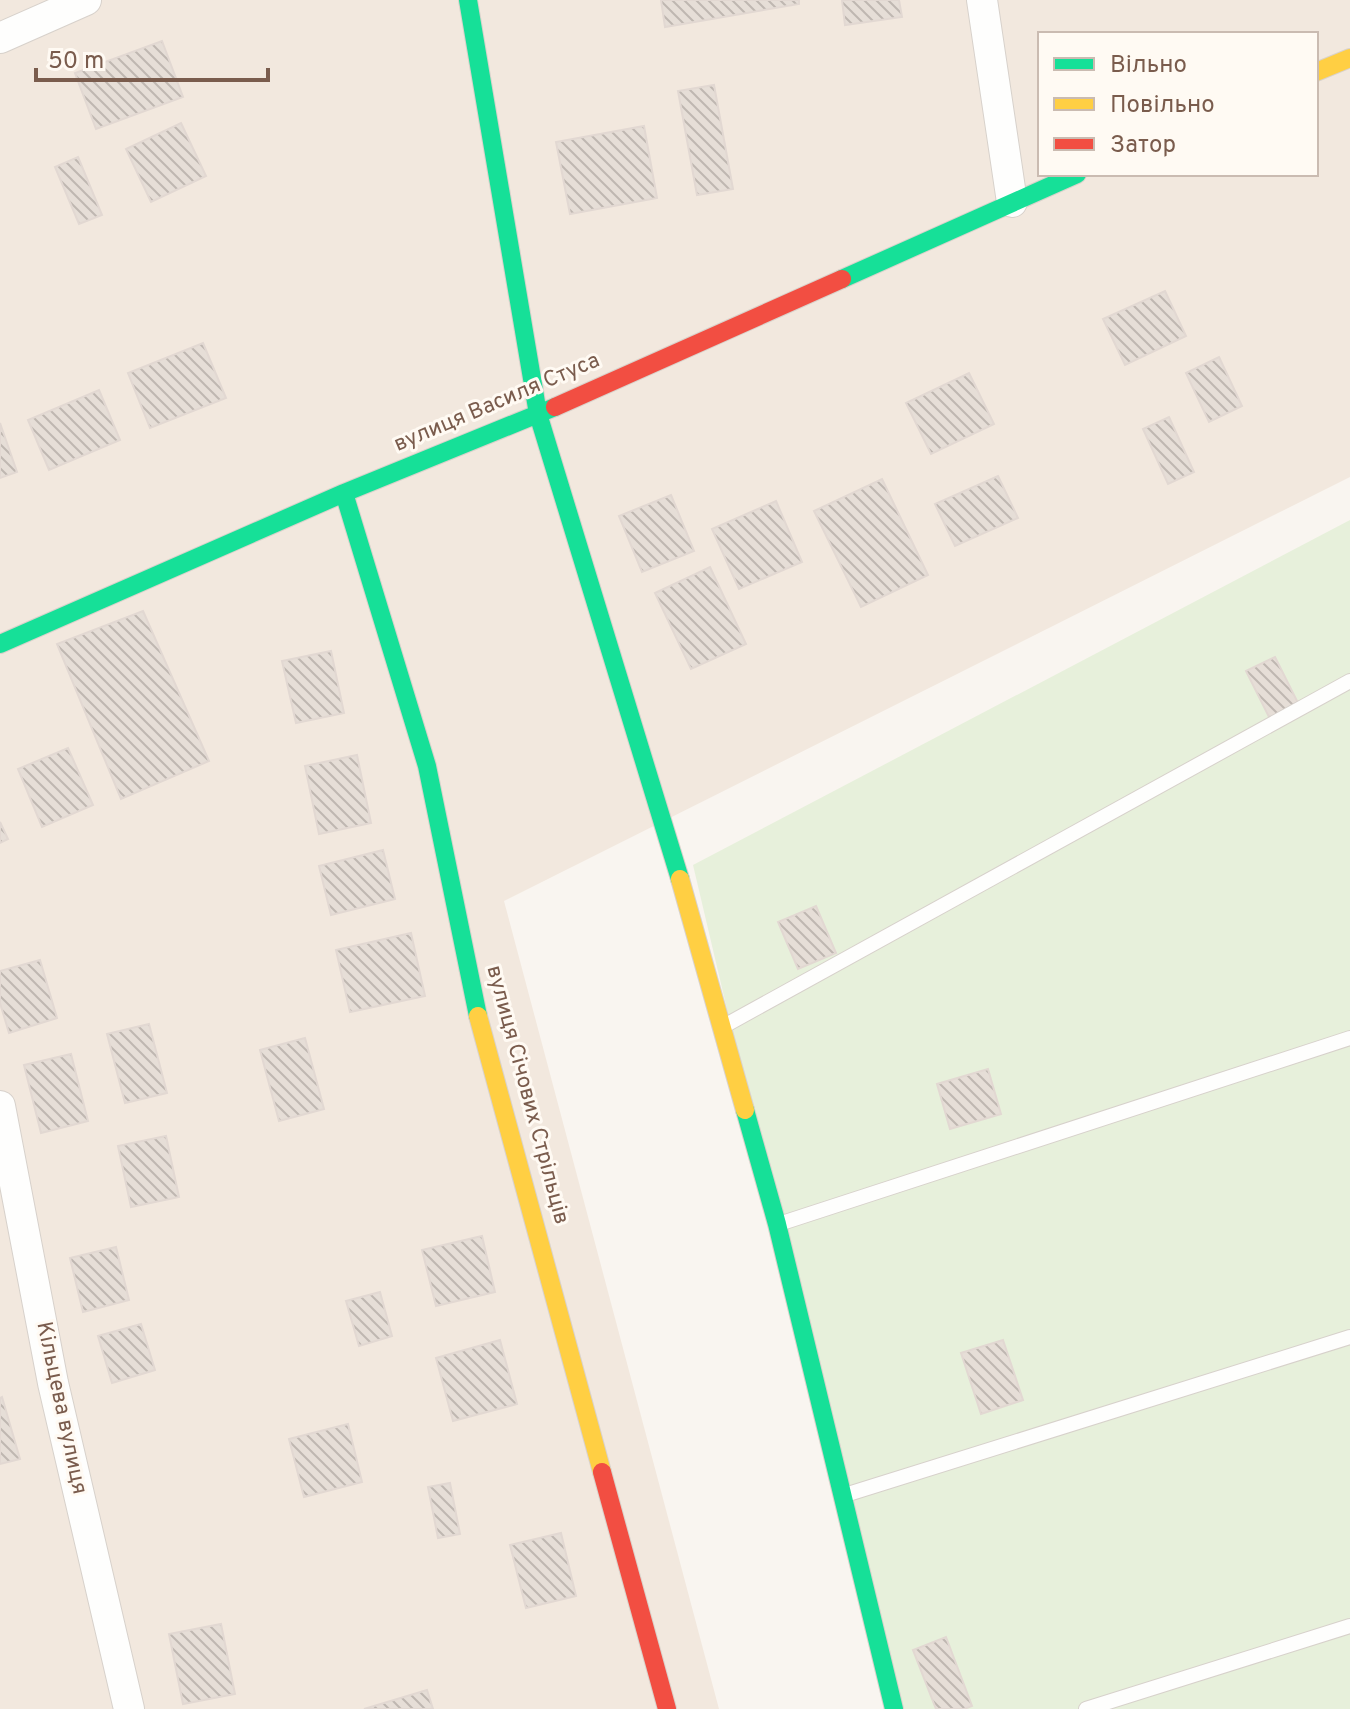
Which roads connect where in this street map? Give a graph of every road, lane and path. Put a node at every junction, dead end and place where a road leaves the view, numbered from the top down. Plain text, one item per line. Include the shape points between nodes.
1 (86, 0) edge
2 (468, 0) edge
3 (982, 0) edge
4 (0, 38) edge
5 (1350, 58) edge
6 (1318, 71) edge
7 (1072, 176) edge
8 (1012, 202) junction
9 (538, 414) junction
10 (344, 493) junction
11 (0, 644) edge
12 (1350, 681) edge
13 (720, 1028) junction
14 (1350, 1038) edge
15 (0, 1106) edge
16 (777, 1224) junction
17 (1350, 1337) edge
18 (841, 1496) junction
19 (1350, 1626) edge
20 (129, 1709) edge
21 (667, 1709) edge
22 (894, 1709) edge
23 (1086, 1709) edge

1 - 4 street
2 - 9 street
3 - 8 street
5 - 6 street
7 - 8 street, вулиця Василя Стуса
8 - 9 street, вулиця Василя Стуса
9 - 10 street, вулиця Василя Стуса
9 - 13 street
10 - 11 street, вулиця Василя Стуса
10 - 21 street, вулиця Січових Стрільців via 427,766 477,1013
12 - 13 lane
13 - 16 street
14 - 16 lane
15 - 20 street, Кільцева вулиця via 53,1383
16 - 18 street
17 - 18 lane
18 - 22 street
19 - 23 lane

